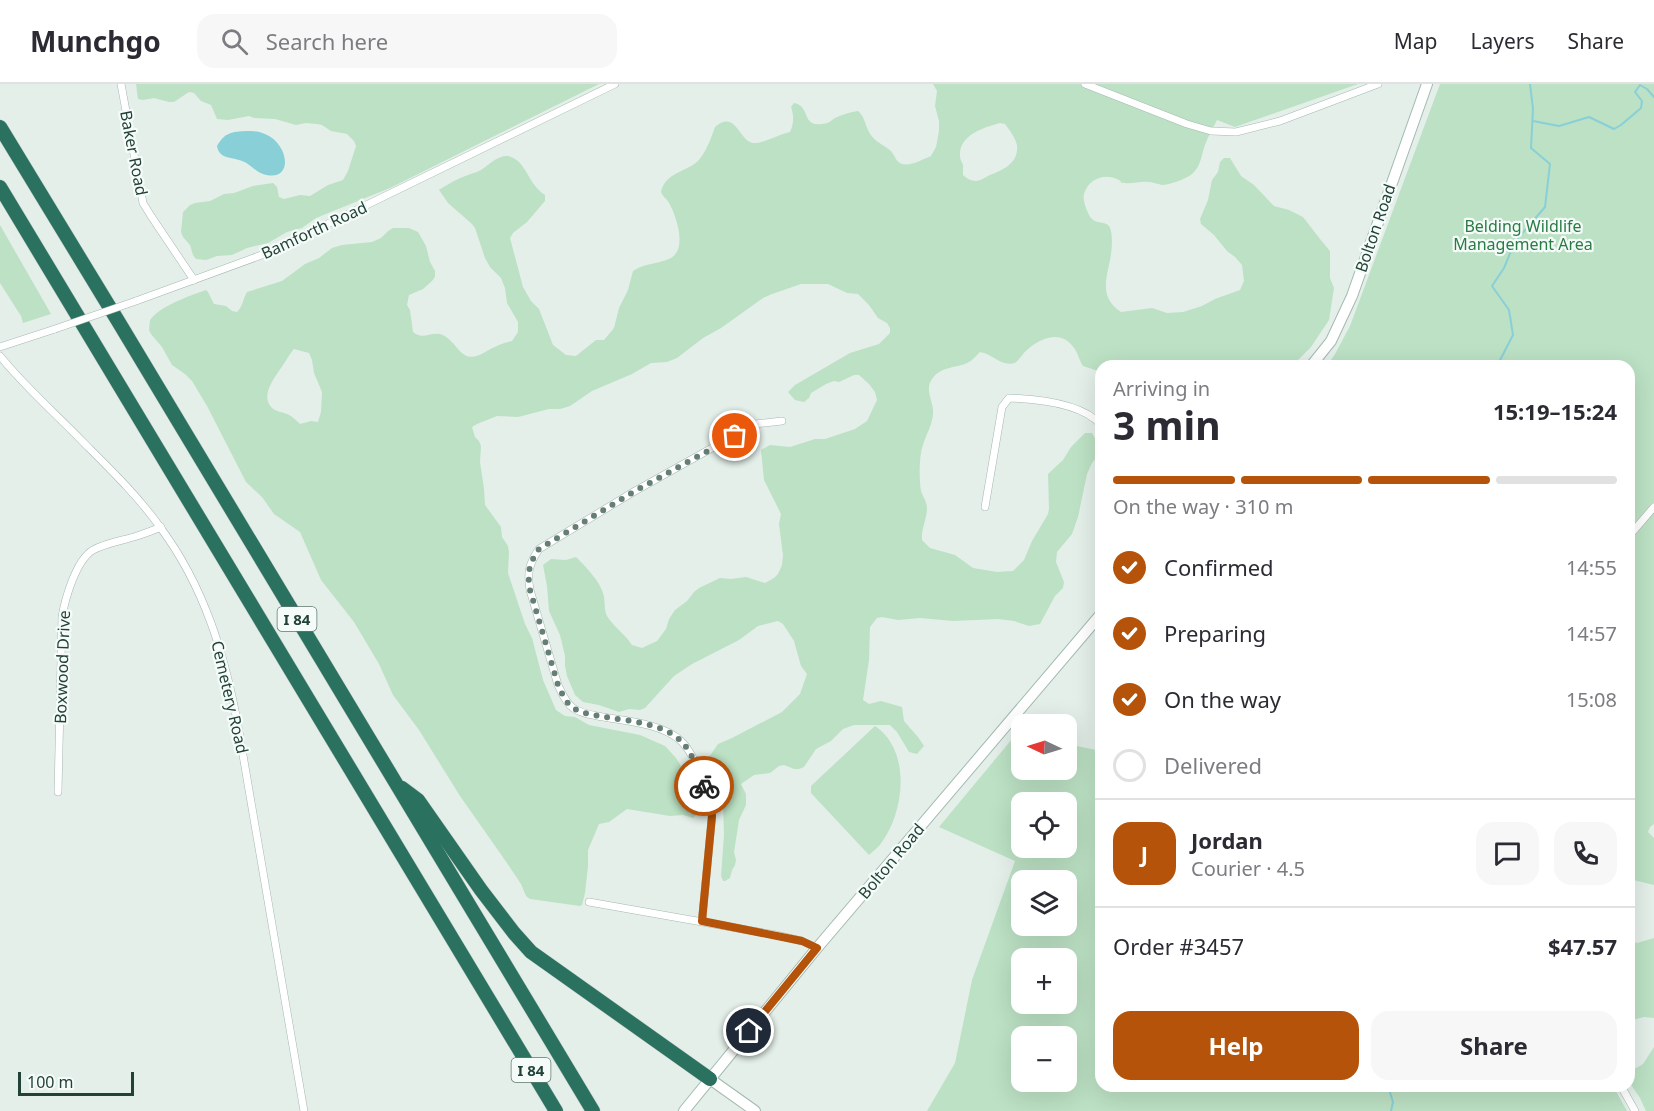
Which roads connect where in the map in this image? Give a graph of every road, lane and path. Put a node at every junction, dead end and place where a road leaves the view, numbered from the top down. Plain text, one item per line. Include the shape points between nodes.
1 (121, 84) edge
2 (615, 84) edge
3 (1085, 84) edge
4 (1378, 84) edge
5 (1427, 84) edge
6 (0, 127) edge
7 (0, 188) edge
8 (194, 280) junction
9 (0, 348) edge
10 (0, 356) edge
11 (1316, 360) edge
12 (1095, 419) edge
13 (782, 421) dead end
14 (985, 507) dead end
15 (1654, 507) edge
16 (160, 527) junction
17 (1635, 529) edge
18 (1095, 621) edge
19 (396, 783) junction
20 (58, 792) dead end
21 (589, 902) dead end
22 (702, 921) junction
23 (817, 948) junction
24 (710, 1079) junction
25 (1624, 1092) edge
26 (304, 1111) edge
27 (556, 1111) edge
28 (593, 1111) edge
29 (684, 1111) edge
30 (755, 1111) edge
31 (1635, 1111) edge

1 - 8 street, Baker Road via 143,202
2 - 8 street, Bamforth Road via 270,252
3 - 4 street via 1187,124 1211,131 1236,132 1281,121
5 - 11 street, Bolton Road via 1352,296 1331,340
6 - 19 highway, I 84
7 - 27 highway, I 84
8 - 9 street, Bamforth Road, bridge
10 - 16 street, Cemetery Road via 129,489
12 - 14 street via 1066,406 1008,398 1002,407
13 - 22 street via 755,424 539,549 528,576 558,685 572,707 584,714 656,727 682,742 690,754 712,816
15 - 17 street
16 - 20 street, Boxwood Drive via 91,551 65,597
16 - 26 street, Cemetery Road via 189,571 208,613 231,685
18 - 23 street, Bolton Road
19 - 24 highway via 418,800 481,890 531,952
19 - 28 highway, I 84
21 - 22 street
22 - 23 street via 802,941
23 - 24 street, Bolton Road
24 - 29 street, Bolton Road
24 - 30 street
25 - 31 street

